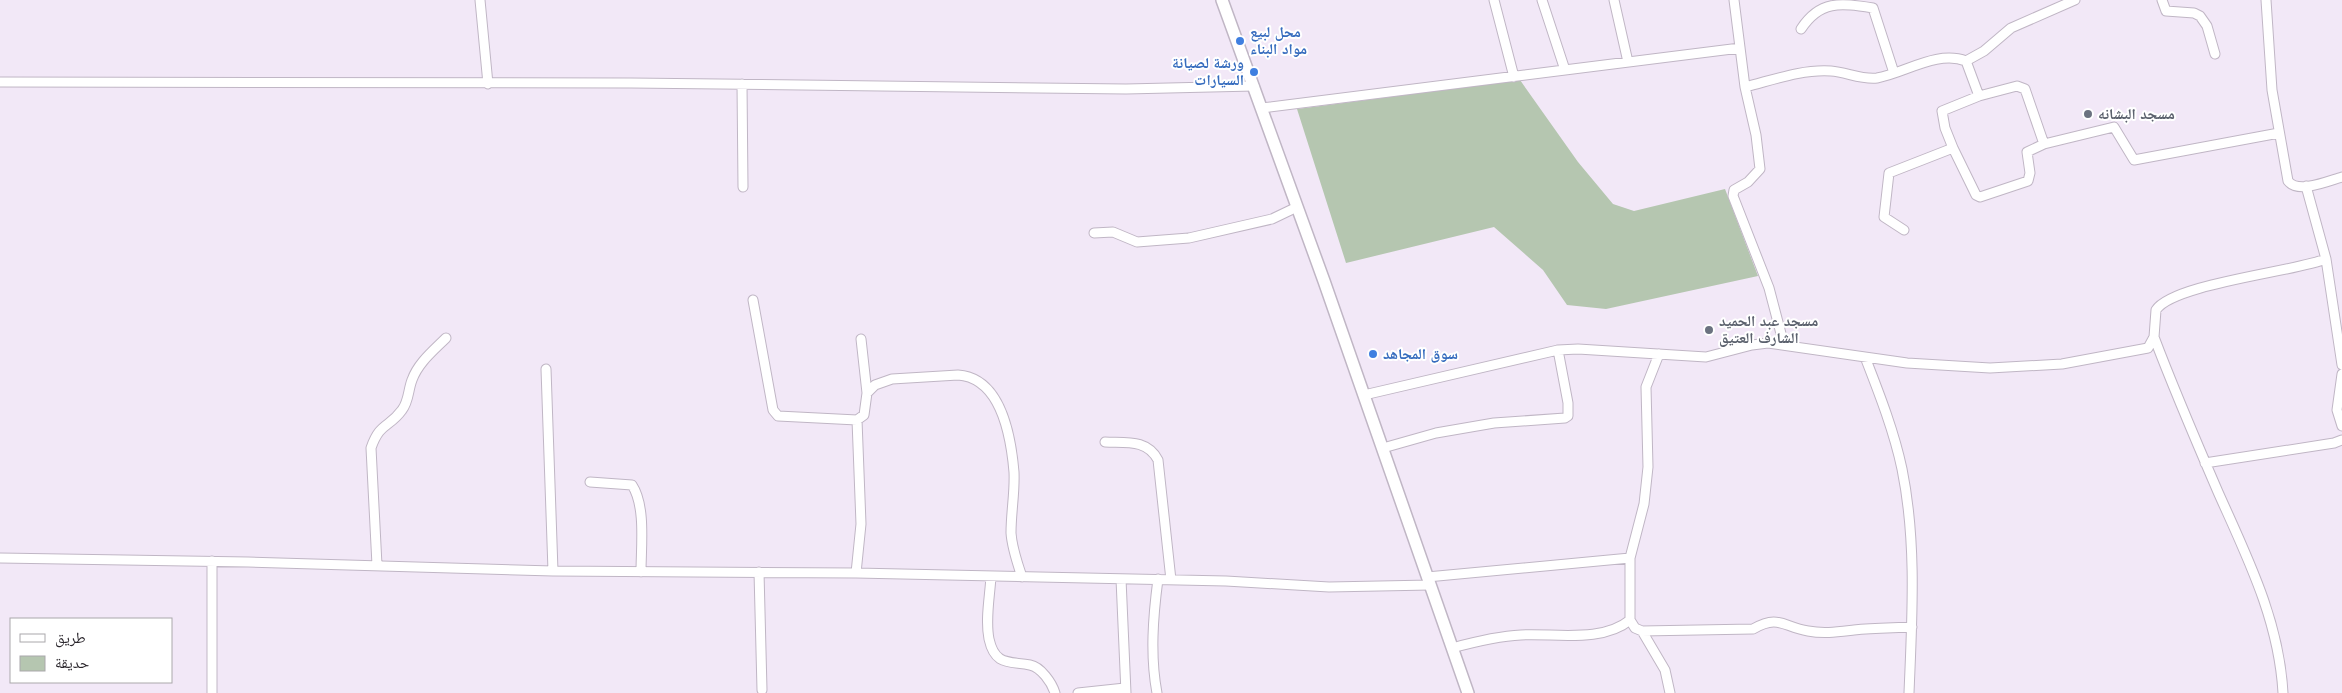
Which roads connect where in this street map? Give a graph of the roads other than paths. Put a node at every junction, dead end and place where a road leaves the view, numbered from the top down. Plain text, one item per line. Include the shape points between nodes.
1 (480, 0) edge
2 (1222, 0) edge
3 (1494, 0) edge
4 (1542, 0) edge
5 (1614, 0) edge
6 (1734, 0) edge
7 (2074, 0) edge
8 (2162, 0) edge
9 (2266, 0) edge
10 (1801, 29) dead end
11 (1740, 48) junction
12 (2215, 54) dead end
13 (1966, 61) junction
14 (1628, 62) junction
15 (1565, 70) junction
16 (1894, 73) junction
17 (1514, 77) junction
18 (0, 82) edge
19 (488, 84) junction
20 (742, 84) junction
21 (1254, 86) junction
22 (1745, 87) junction
23 (1979, 96) junction
24 (1262, 108) junction
25 (2279, 133) junction
26 (2044, 144) junction
27 (1954, 148) junction
28 (2342, 178) edge
29 (2306, 186) junction
30 (743, 187) dead end
31 (1297, 207) junction
32 (1904, 230) dead end
33 (1094, 233) dead end
34 (2326, 259) junction
35 (753, 300) dead end
36 (2154, 337) junction
37 (446, 338) dead end
38 (861, 339) dead end
39 (1784, 345) junction
40 (1558, 350) junction
41 (1659, 354) junction
42 (1865, 357) junction
43 (2342, 365) edge
44 (546, 369) dead end
45 (2342, 374) edge
46 (867, 393) junction
47 (1364, 395) junction
48 (857, 420) junction
49 (2342, 426) edge
50 (2342, 440) edge
51 (1105, 442) dead end
52 (1383, 448) junction
53 (2205, 463) junction
54 (590, 482) dead end
55 (0, 558) edge
56 (1630, 558) junction
57 (212, 561) junction
58 (377, 565) junction
59 (553, 571) junction
60 (641, 572) junction
61 (759, 572) junction
62 (856, 572) junction
63 (991, 576) junction
64 (1022, 577) junction
65 (1121, 579) junction
66 (1158, 580) junction
67 (1171, 580) junction
68 (1429, 581) junction
69 (1630, 620) junction
70 (1912, 627) junction
71 (1642, 631) junction
72 (1452, 648) junction
73 (762, 690) dead end
74 (1126, 690) edge
75 (212, 693) edge
76 (1055, 693) edge
77 (1078, 693) edge
78 (1156, 693) edge
79 (1468, 693) edge
80 (1670, 693) edge
81 (1909, 693) edge
82 (2283, 693) edge

1 - 19 street
2 - 21 main road
3 - 17 street
4 - 15 street
5 - 14 street
6 - 11 street
7 - 13 street via 2011,28 1984,52
8 - 12 street via 2166,12 2194,13 2204,20
9 - 25 street
10 - 16 street via 1810,13 1829,4 1873,8
11 - 14 street
11 - 22 street
13 - 16 street via 1942,59
13 - 23 street
14 - 15 street
15 - 17 street
16 - 22 street via 1869,78 1832,71 1807,71
17 - 24 street
18 - 19 street
19 - 20 street
20 - 21 street via 1126,89
20 - 30 street
21 - 24 main road
22 - 39 street via 1760,169 1734,190 1733,196 1769,288
23 - 26 street via 2023,87
23 - 27 street via 1942,111 1944,128
24 - 31 main road
25 - 26 street via 2134,160 2114,127
25 - 29 street via 2288,181 2294,186
26 - 27 street via 2027,152 2028,181 1980,197 1976,195
27 - 32 street via 1890,173 1884,217
28 - 29 street
29 - 34 street
31 - 33 street via 1272,219 1189,238 1137,242 1112,232
31 - 47 main road
34 - 36 street via 2299,268 2221,283 2168,299 2156,310
34 - 43 street
35 - 48 street via 776,414
36 - 42 street via 2144,350 2031,367 1948,366
36 - 53 street
37 - 58 street via 418,369 411,381 404,408 375,435 371,448
38 - 46 street
39 - 41 street via 1752,345 1706,357
39 - 42 street
40 - 41 street via 1578,348
40 - 47 street
40 - 52 street via 1568,403 1568,416 1565,418 1494,422 1436,433
41 - 56 street via 1646,387 1648,467 1644,504
42 - 70 street via 1895,445 1906,490 1912,559
44 - 59 street
45 - 49 street via 2337,410
46 - 48 street via 866,414
46 - 64 street via 875,384 892,379 958,375 978,381 988,391 999,406 1012,453 1011,532 1013,552
47 - 52 main road
48 - 62 street via 861,509
50 - 53 street
51 - 67 street via 1139,443 1148,447 1158,460
52 - 68 main road
53 - 82 street via 2263,592 2276,643
54 - 60 street via 632,484 636,490 640,502
55 - 57 street
56 - 68 street
56 - 69 street
57 - 58 street
57 - 75 street
58 - 59 street
59 - 60 street
60 - 61 street
61 - 62 street
61 - 73 street
62 - 63 street
63 - 64 street
63 - 76 street via 988,620 993,650 1006,663 1036,668 1046,676
64 - 65 street
65 - 66 street
65 - 74 street
66 - 67 street
66 - 78 street via 1153,620
67 - 68 street via 1329,587
68 - 72 main road
69 - 71 street
69 - 72 street via 1601,633 1519,635
70 - 71 street via 1833,634 1806,631 1775,621 1753,629
70 - 81 street
71 - 80 street via 1665,670
72 - 79 main road
74 - 77 street

